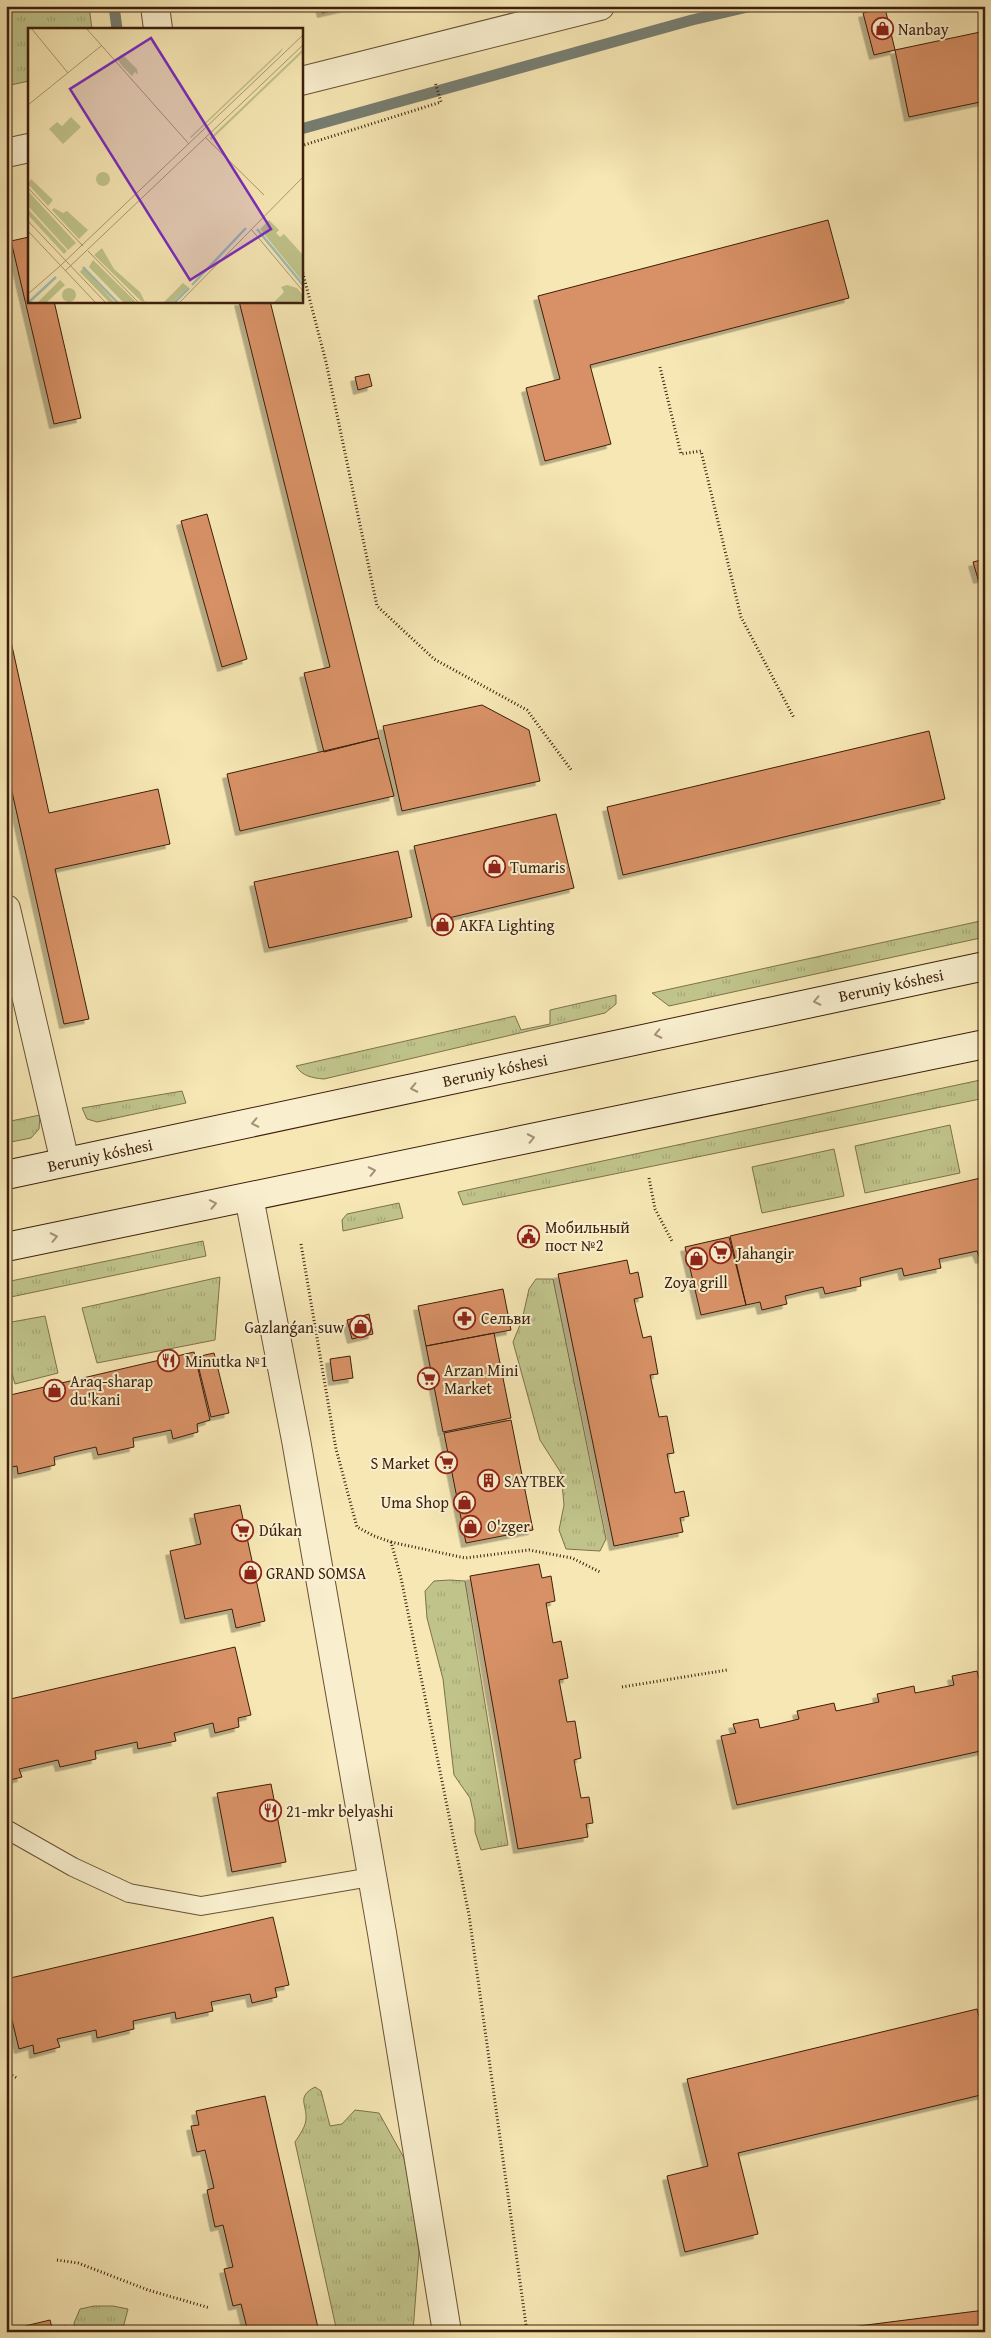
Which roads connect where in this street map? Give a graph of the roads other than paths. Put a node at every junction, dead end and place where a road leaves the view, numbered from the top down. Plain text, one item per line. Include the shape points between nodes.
1 (155, 6) edge
2 (600, 6) edge
3 (158, 28) edge
4 (302, 81) edge
5 (28, 148) edge
6 (6, 153) edge
7 (6, 909) edge
8 (985, 966) edge
9 (985, 1044) edge
10 (66, 1162) junction
11 (6, 1175) edge
12 (249, 1197) junction
13 (6, 1247) edge
14 (6, 1828) edge
15 (371, 1877) junction
16 (447, 2332) edge

1 - 3 main road
2 - 4 main road
5 - 6 main road
7 - 10 main road
8 -> 10 main road, Beruniy kóshesi
12 -> 9 main road
10 - 11 main road, Beruniy kóshesi
13 -> 12 main road
12 - 15 main road via 296,1440
14 - 15 lane via 73,1867 129,1892 201,1906
15 - 16 main road

